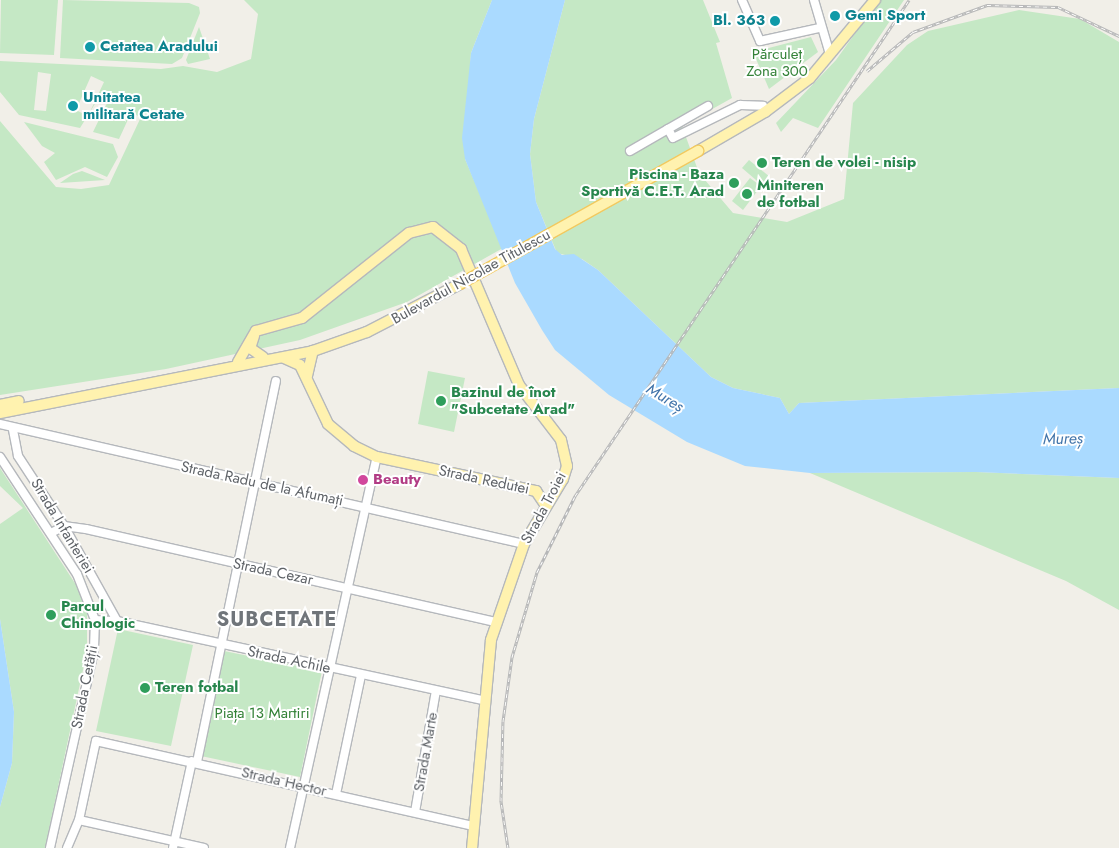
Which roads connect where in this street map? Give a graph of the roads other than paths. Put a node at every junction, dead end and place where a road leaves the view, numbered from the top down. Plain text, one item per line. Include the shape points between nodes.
1 (742, 0) edge
2 (814, 0) edge
3 (866, 0) edge
4 (875, 0) edge
5 (819, 28) junction
6 (829, 51) junction
7 (708, 106) dead end
8 (763, 106) junction
9 (668, 129) junction
10 (696, 149) junction
11 (630, 151) dead end
12 (459, 282) junction
13 (256, 331) junction
14 (313, 351) junction
15 (263, 357) junction
16 (284, 358) junction
17 (238, 362) junction
18 (307, 376) junction
19 (276, 380) dead end
20 (0, 404) edge
21 (0, 414) edge
22 (0, 424) edge
23 (13, 430) junction
24 (1, 457) edge
25 (377, 457) junction
26 (254, 483) junction
27 (546, 506) junction
28 (366, 508) junction
29 (64, 526) junction
30 (52, 533) junction
31 (524, 544) junction
32 (237, 564) junction
33 (347, 588) junction
34 (96, 620) junction
35 (117, 621) junction
36 (497, 622) junction
37 (219, 645) junction
38 (327, 668) junction
39 (361, 675) junction
40 (436, 691) junction
41 (482, 700) junction
42 (194, 762) junction
43 (303, 784) junction
44 (336, 794) junction
45 (415, 812) junction
46 (80, 820) junction
47 (473, 826) junction
48 (174, 845) edge
49 (50, 848) edge
50 (67, 848) edge
51 (204, 848) edge
52 (290, 848) edge
53 (472, 848) edge

1 - 5 street via 760,40
2 - 5 street
3 - 6 main road, Bulevardul Nicolae Titulescu
4 - 10 main road, Bulevardul Nicolae Titulescu via 810,78 759,116
5 - 6 street
6 - 8 main road, Bulevardul Nicolae Titulescu
7 - 9 street
8 - 9 street via 740,105 672,138
8 - 10 main road, Bulevardul Nicolae Titulescu
9 - 11 street
10 - 12 main road, Bulevardul Nicolae Titulescu
12 - 14 main road, Bulevardul Nicolae Titulescu via 367,332
12 - 15 main road, Bulevardul Nicolae Titulescu via 360,329
13 - 15 main road via 250,348
13 - 17 main road via 248,338
13 - 27 main road, Strada Troiei via 312,312 408,233 438,229 460,248 520,384 561,440 567,466
14 - 16 main road, Bulevardul Nicolae Titulescu
14 - 18 main road
15 - 17 main road, Bulevardul Nicolae Titulescu
16 - 18 main road via 300,365
16 - 21 main road, Bulevardul Nicolae Titulescu
17 - 20 main road, Bulevardul Nicolae Titulescu
18 - 25 main road, Strada Redutei via 328,424 349,443
19 - 26 street
22 - 23 street, Strada Radu de la Afumați
23 - 26 street, Strada Radu de la Afumați
23 - 29 street, Strada Infanteriei via 18,456
24 - 30 street, Strada Cetății
25 - 27 main road, Strada Redutei via 530,489 541,494
25 - 28 street
26 - 28 street, Strada Radu de la Afumați
26 - 32 street
27 - 31 main road, Strada Troiei
28 - 31 street, Strada Radu de la Afumați
28 - 33 street
29 - 30 street
29 - 32 street, Strada Cezar
29 - 35 street, Strada Infanteriei
30 - 34 street, Strada Cetății via 87,592
31 - 36 main road, Strada Troiei
32 - 33 street, Strada Cezar
32 - 37 street
33 - 36 street, Strada Cezar
33 - 38 street
34 - 35 street, Strada Achile
34 - 49 street, Strada Cetății via 94,651
35 - 37 street, Strada Achile
36 - 41 main road, Strada Troiei
37 - 38 street, Strada Achile
37 - 42 street
38 - 39 street, Strada Achile
38 - 43 street
39 - 40 street, Strada Achile
39 - 44 street
40 - 41 street, Strada Achile
40 - 45 street, Strada Marte
41 - 47 main road, Strada Troiei
42 - 43 street, Strada Hector
42 - 46 street, Strada Hector via 94,742
42 - 48 street
43 - 44 street, Strada Hector
43 - 52 street
44 - 45 street, Strada Hector
45 - 47 street, Strada Hector
46 - 48 street
46 - 50 street
47 - 53 main road, Strada Troiei
48 - 51 street

